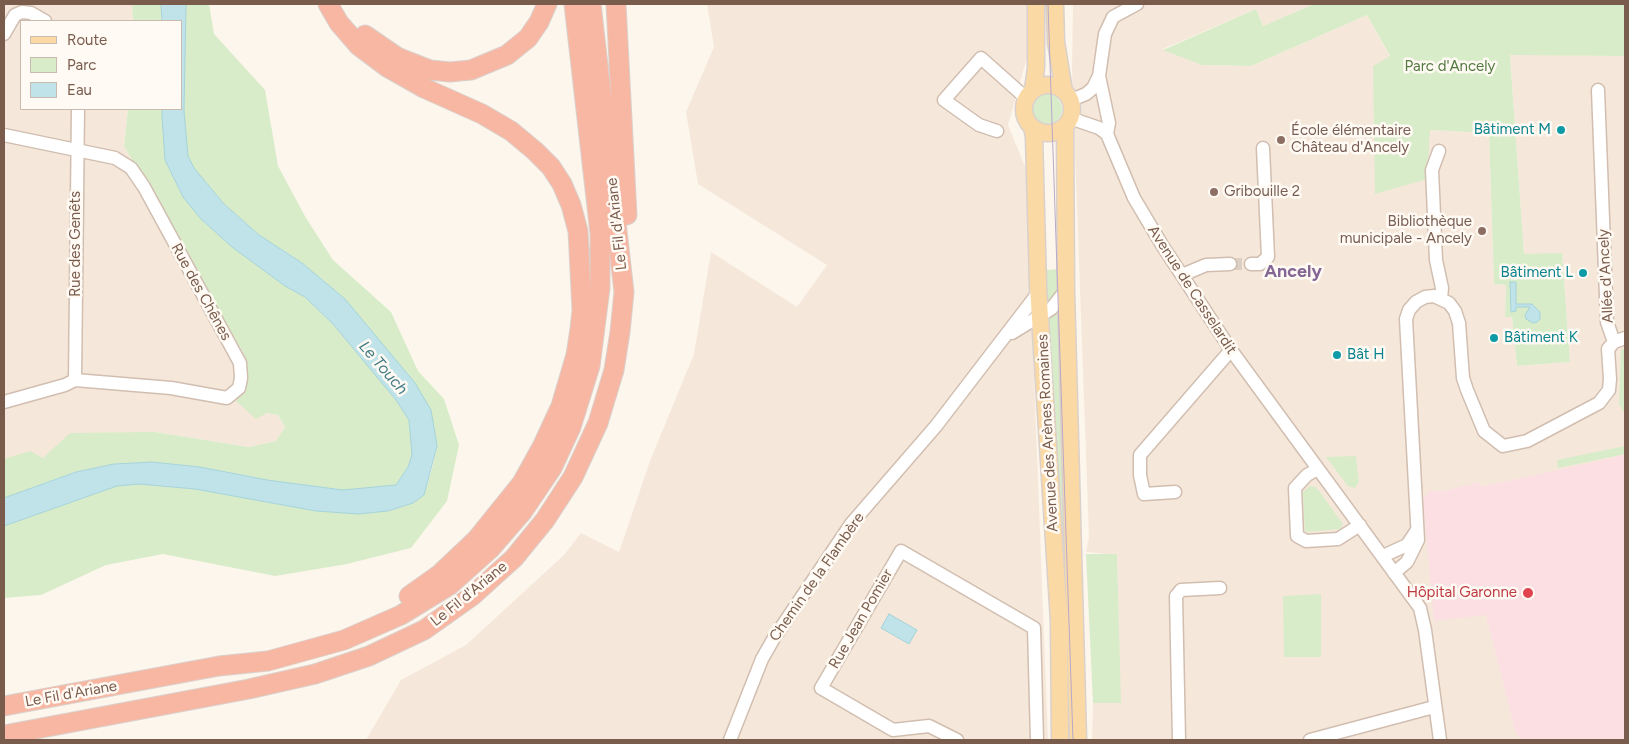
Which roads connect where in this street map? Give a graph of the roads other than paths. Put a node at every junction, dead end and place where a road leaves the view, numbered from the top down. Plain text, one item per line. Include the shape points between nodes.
1 (328, 4) edge
2 (341, 4) edge
3 (547, 4) edge
4 (574, 4) edge
5 (591, 4) edge
6 (616, 4) edge
7 (1036, 4) edge
8 (1055, 4) edge
9 (1137, 4) edge
10 (43, 20) edge
11 (4, 34) edge
12 (1099, 76) junction
13 (1598, 90) dead end
14 (1030, 94) junction
15 (1067, 95) junction
16 (78, 110) edge
17 (1068, 122) junction
18 (1032, 126) junction
19 (997, 131) dead end
20 (1107, 134) junction
21 (4, 135) edge
22 (1263, 148) dead end
23 (77, 150) junction
24 (1439, 151) dead end
25 (1230, 264) tunnel mouth
26 (1251, 264) tunnel mouth
27 (1182, 275) junction
28 (1066, 290) junction
29 (624, 292) junction
30 (1038, 293) junction
31 (1441, 298) junction
32 (1041, 314) junction
33 (1006, 337) junction
34 (1620, 340) edge
35 (1231, 350) junction
36 (75, 380) junction
37 (4, 402) edge
38 (1318, 469) junction
39 (1175, 492) dead end
40 (1360, 525) junction
41 (1417, 530) junction
42 (1383, 556) junction
43 (1394, 572) junction
44 (1220, 588) dead end
45 (219, 666) junction
46 (4, 706) edge
47 (1434, 707) junction
48 (4, 735) edge
49 (730, 740) edge
50 (957, 740) edge
51 (1037, 740) edge
52 (1060, 740) edge
53 (1078, 740) edge
54 (1179, 740) edge
55 (1310, 740) edge
56 (1440, 740) edge

1 - 45 highway via 359,46 387,67 511,131 551,167 571,205 578,231 580,329 561,406 543,445 522,483 458,559 418,591 382,612 320,637
2 - 3 highway via 369,39 397,57 430,70 450,72 471,70 507,56 528,38
4 - 45 highway, Le Fil d'Ariane via 600,233 600,288 595,342 586,382 571,427 552,468 523,511 490,549 450,585 401,615 314,650 268,661
5 - 29 highway, Le Fil d'Ariane
6 - 29 highway via 630,273
7 - 14 main road via 1036,68
8 - 15 main road via 1056,42
9 - 12 street via 1113,17 1105,34
10 - 11 street via 22,12 15,16
12 - 15 street via 1086,94
12 - 20 street via 1109,123
13 - 34 street, Allée d'Ancely via 1607,322
14 - 15 main road via 1050,85
14 - 18 main road via 1024,115
14 - 19 street via 981,58 944,100 979,125
15 - 17 main road
16 - 23 street, Rue des Genêts
17 - 18 main road via 1045,133
17 - 20 street via 1100,128
17 - 28 main road, Avenue des Arènes Romaines
18 - 30 main road, Avenue des Arènes Romaines
20 - 27 street, Avenue de Casselardit via 1143,215
21 - 23 street, Rue des Chênes
22 - 26 street via 1268,257 1260,264
23 - 36 street, Rue des Genêts
23 - 36 street, Rue des Chênes via 115,158 131,168 240,363 242,378 239,388 227,398 171,388
24 - 31 street via 1432,170
25 - 27 street via 1206,265
27 - 35 street, Avenue de Casselardit
28 - 32 street, Chemin de la Flambère via 1057,304
28 - 53 main road, Avenue des Arènes Romaines
29 - 48 highway, Le Fil d'Ariane via 614,370 598,423 573,477 545,520 514,558 472,596 424,630 369,656 315,674
30 - 32 main road, Avenue des Arènes Romaines
30 - 33 street, Chemin de la Flambère
31 - 34 street, Allée d'Ancely via 1455,311 1459,323 1466,390 1484,431 1503,446 1527,441 1599,403 1609,390 1608,349
31 - 41 street via 1425,297 1409,310 1406,319
32 - 33 street, Chemin de la Flambère
32 - 52 main road, Avenue des Arènes Romaines via 1059,621
33 - 49 street, Chemin de la Flambère via 840,540 762,659
35 - 38 street, Avenue de Casselardit
35 - 39 street via 1140,455 1144,494
36 - 37 street
38 - 40 street, Avenue de Casselardit
38 - 40 street via 1295,488 1297,536 1306,541 1338,539
40 - 42 street, Avenue de Casselardit
41 - 42 street via 1407,545
41 - 43 street via 1414,552
42 - 43 street, Avenue de Casselardit
43 - 47 street, Avenue de Casselardit via 1420,608
44 - 54 street via 1181,590 1176,596
45 - 46 highway, Le Fil d'Ariane
47 - 55 street
47 - 56 street, Avenue de Casselardit
50 - 51 street, Rue Jean Pomier via 929,726 892,730 821,688 901,552 1034,628

